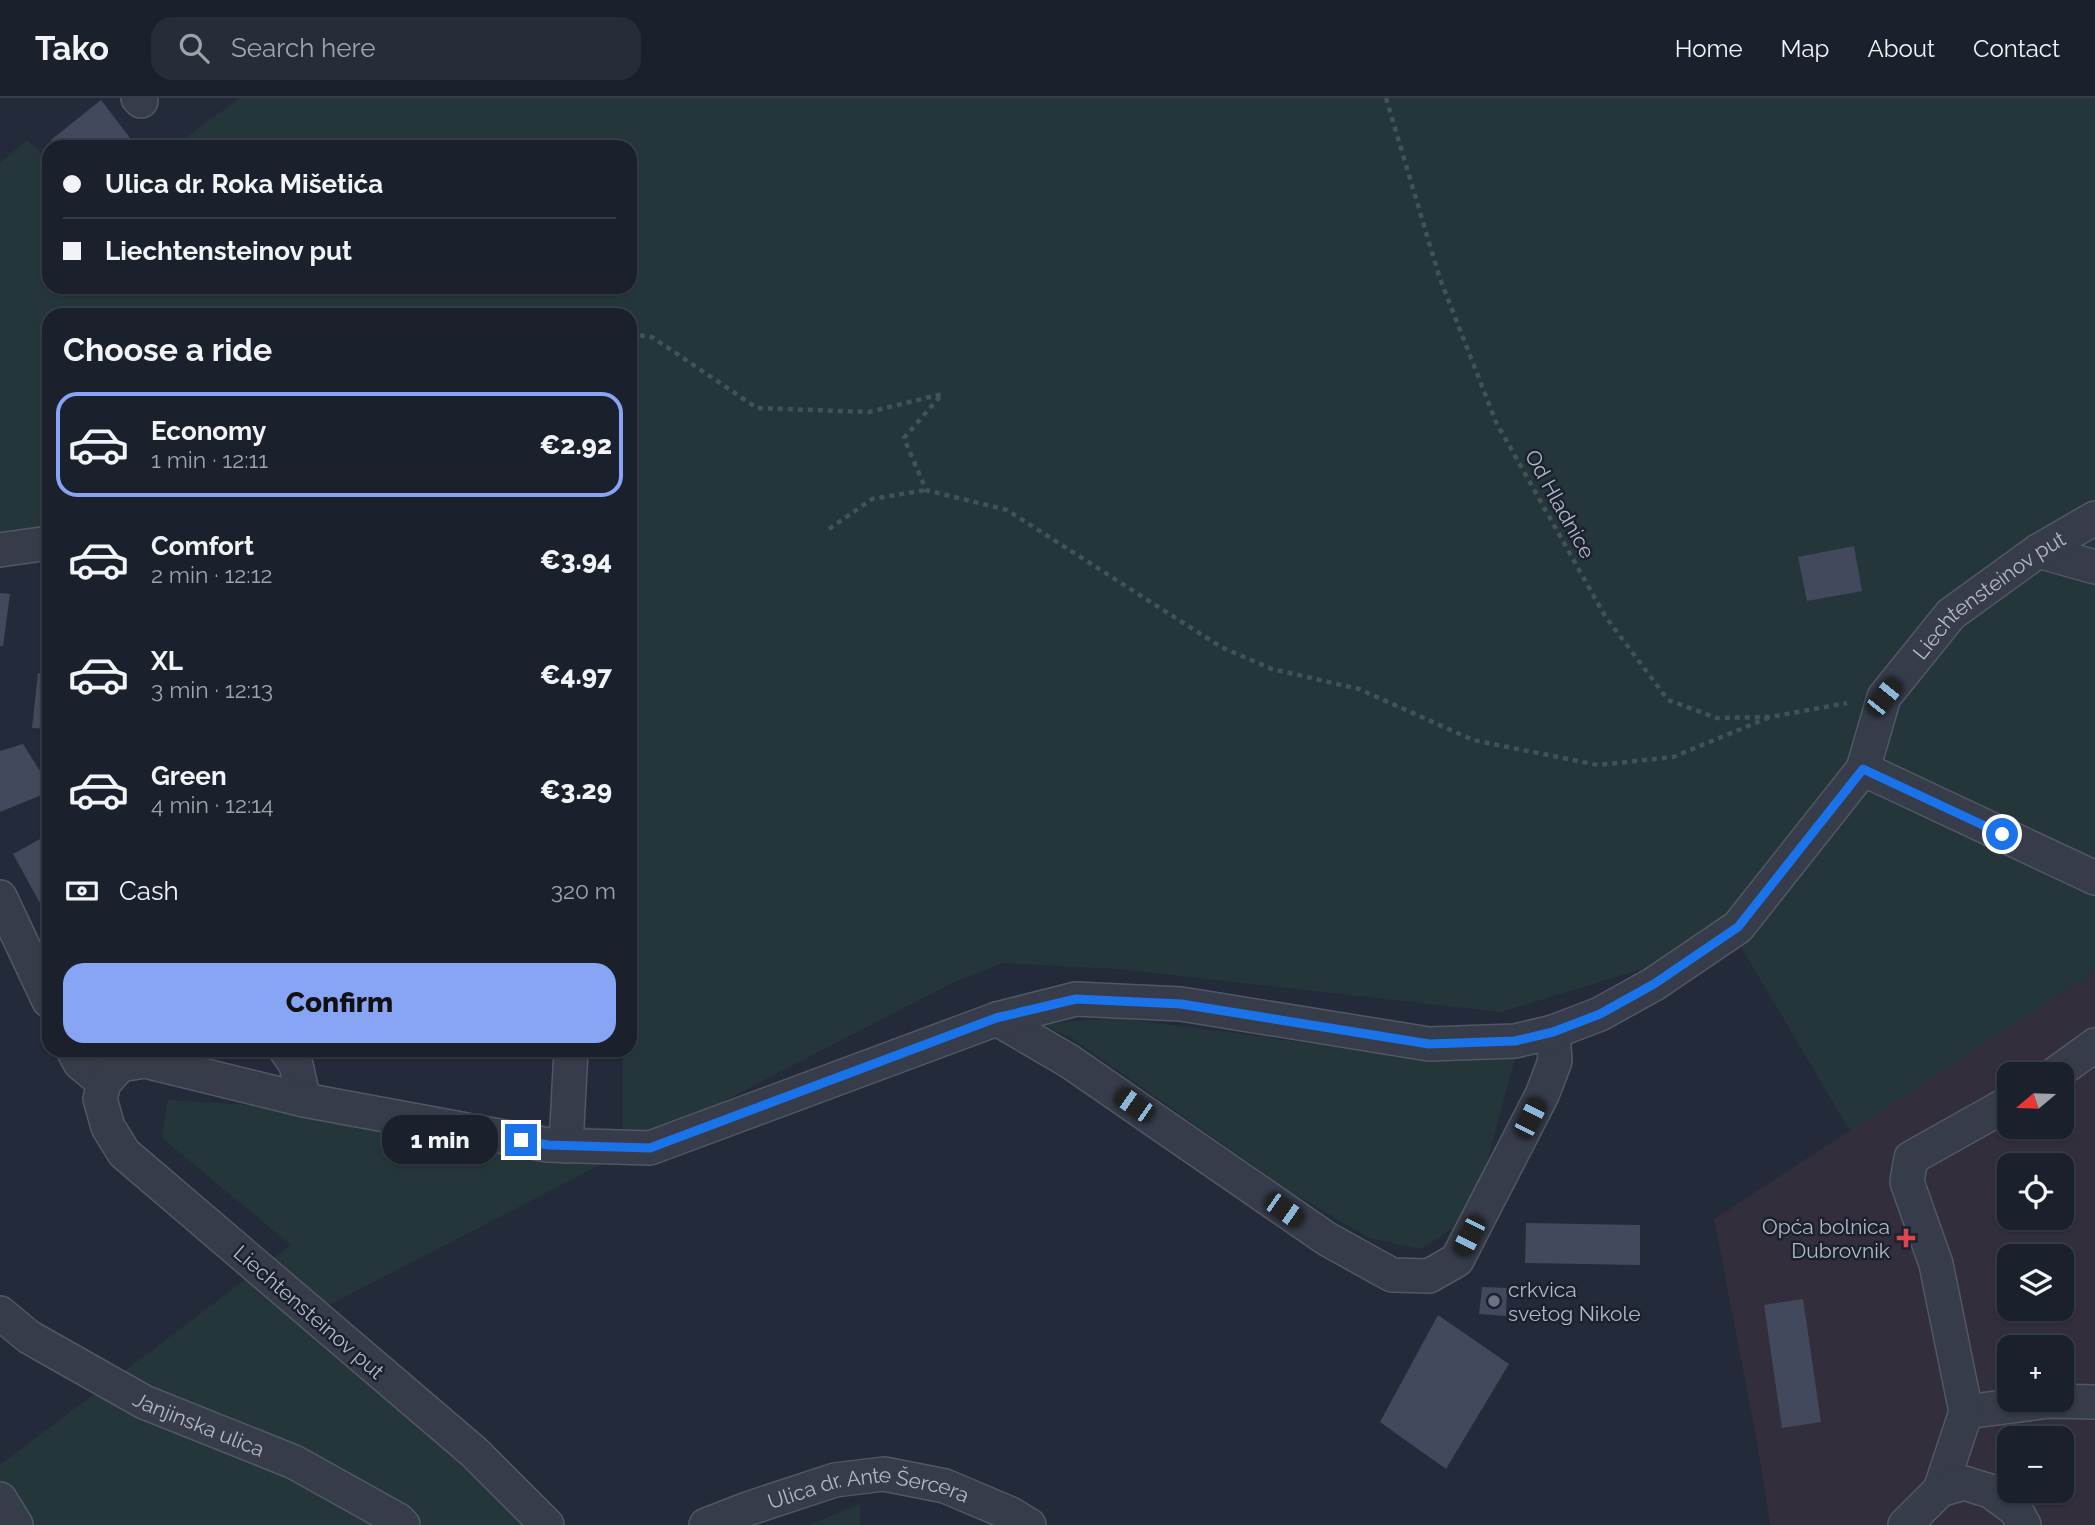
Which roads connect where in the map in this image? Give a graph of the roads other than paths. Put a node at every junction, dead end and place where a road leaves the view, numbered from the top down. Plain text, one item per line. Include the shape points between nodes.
1 (2095, 518) edge
2 (42, 544) edge
3 (0, 550) edge
4 (2038, 551) junction
5 (2095, 567) edge
6 (1863, 769) junction
7 (2095, 878) edge
8 (0, 897) edge
9 (42, 986) edge
10 (996, 1018) junction
11 (1553, 1032) junction
12 (2095, 1045) edge
13 (77, 1057) edge
14 (291, 1057) edge
15 (571, 1057) edge
16 (2072, 1062) edge
17 (104, 1083) junction
18 (304, 1100) junction
19 (1997, 1109) edge
20 (566, 1146) junction
21 (0, 1313) edge
22 (2095, 1402) edge
23 (1966, 1412) junction
24 (1940, 1490) junction
25 (0, 1499) edge
26 (16, 1525) edge
27 (404, 1525) edge
28 (547, 1525) edge
29 (706, 1525) edge
30 (1029, 1525) edge
31 (1905, 1525) edge
32 (2024, 1525) edge

1 - 4 street, Liechtensteinov put
2 - 3 street
4 - 5 street
4 - 6 street, Liechtensteinov put via 1951,614 1884,697
6 - 7 street
6 - 11 street, Liechtensteinov put via 1738,927 1654,984 1600,1014
8 - 9 street
10 - 11 street, Liechtensteinov put via 1076,999 1181,1004 1429,1044 1515,1041
10 - 11 street via 1069,1061 1327,1239 1392,1275 1429,1276 1457,1260 1542,1095 1555,1061
10 - 20 street, Liechtensteinov put via 650,1148
12 - 16 street
13 - 17 street
14 - 18 street
15 - 20 street
17 - 18 street, Liechtensteinov put via 120,1065 145,1060
17 - 28 street, Liechtensteinov put via 100,1099 108,1127 124,1153 474,1452
18 - 20 street, Liechtensteinov put
19 - 23 street via 1911,1158 1907,1182 1936,1264
21 - 27 street, Janjinska ulica via 29,1337 144,1402 294,1462
22 - 23 street via 2049,1401
23 - 24 street
24 - 31 street
24 - 32 street via 1964,1483 1990,1491 2016,1510
25 - 26 street
29 - 30 street, Ulica dr. Ante Šercera via 835,1480 884,1475 945,1486

